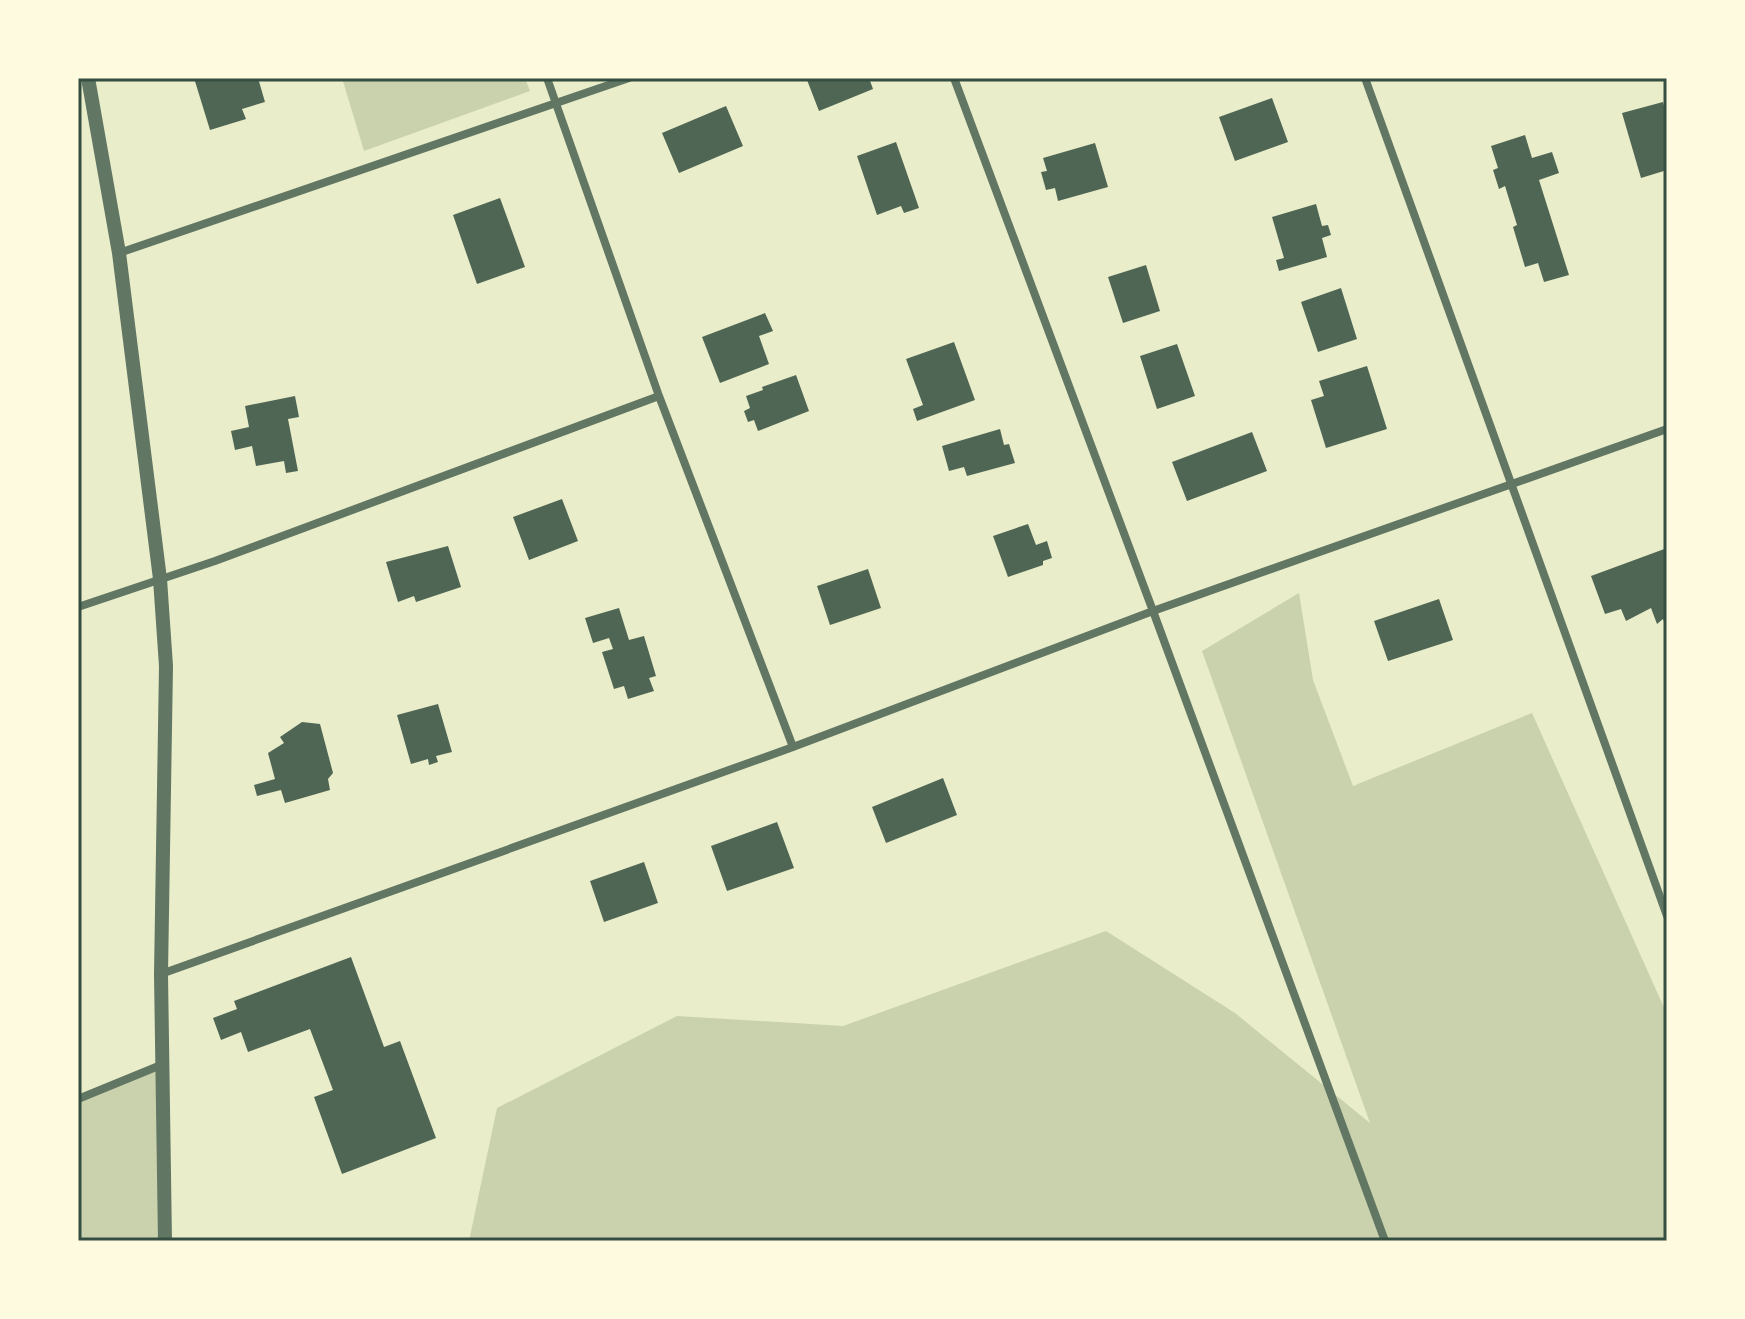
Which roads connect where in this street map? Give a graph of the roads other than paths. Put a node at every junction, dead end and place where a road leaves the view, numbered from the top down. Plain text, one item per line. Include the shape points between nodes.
1 (88, 78) edge
2 (547, 78) edge
3 (629, 78) edge
4 (954, 78) edge
5 (1365, 78) edge
6 (557, 103) junction
7 (119, 253) junction
8 (659, 396) junction
9 (1667, 429) edge
10 (1510, 486) junction
11 (160, 579) junction
12 (78, 607) edge
13 (1153, 611) junction
14 (793, 747) junction
15 (1667, 916) edge
16 (161, 974) junction
17 (161, 1065) junction
18 (78, 1099) edge
19 (165, 1241) edge
20 (1385, 1241) edge

1 - 7 street
2 - 6 street
3 - 6 street
4 - 13 street
5 - 10 street
6 - 7 street
6 - 8 street
7 - 11 street
8 - 11 street
8 - 14 street
9 - 10 street
10 - 13 street
10 - 15 street
11 - 12 street
11 - 16 street via 166,666
13 - 14 street
13 - 20 street
14 - 16 street
16 - 17 street
17 - 18 street
17 - 19 street

